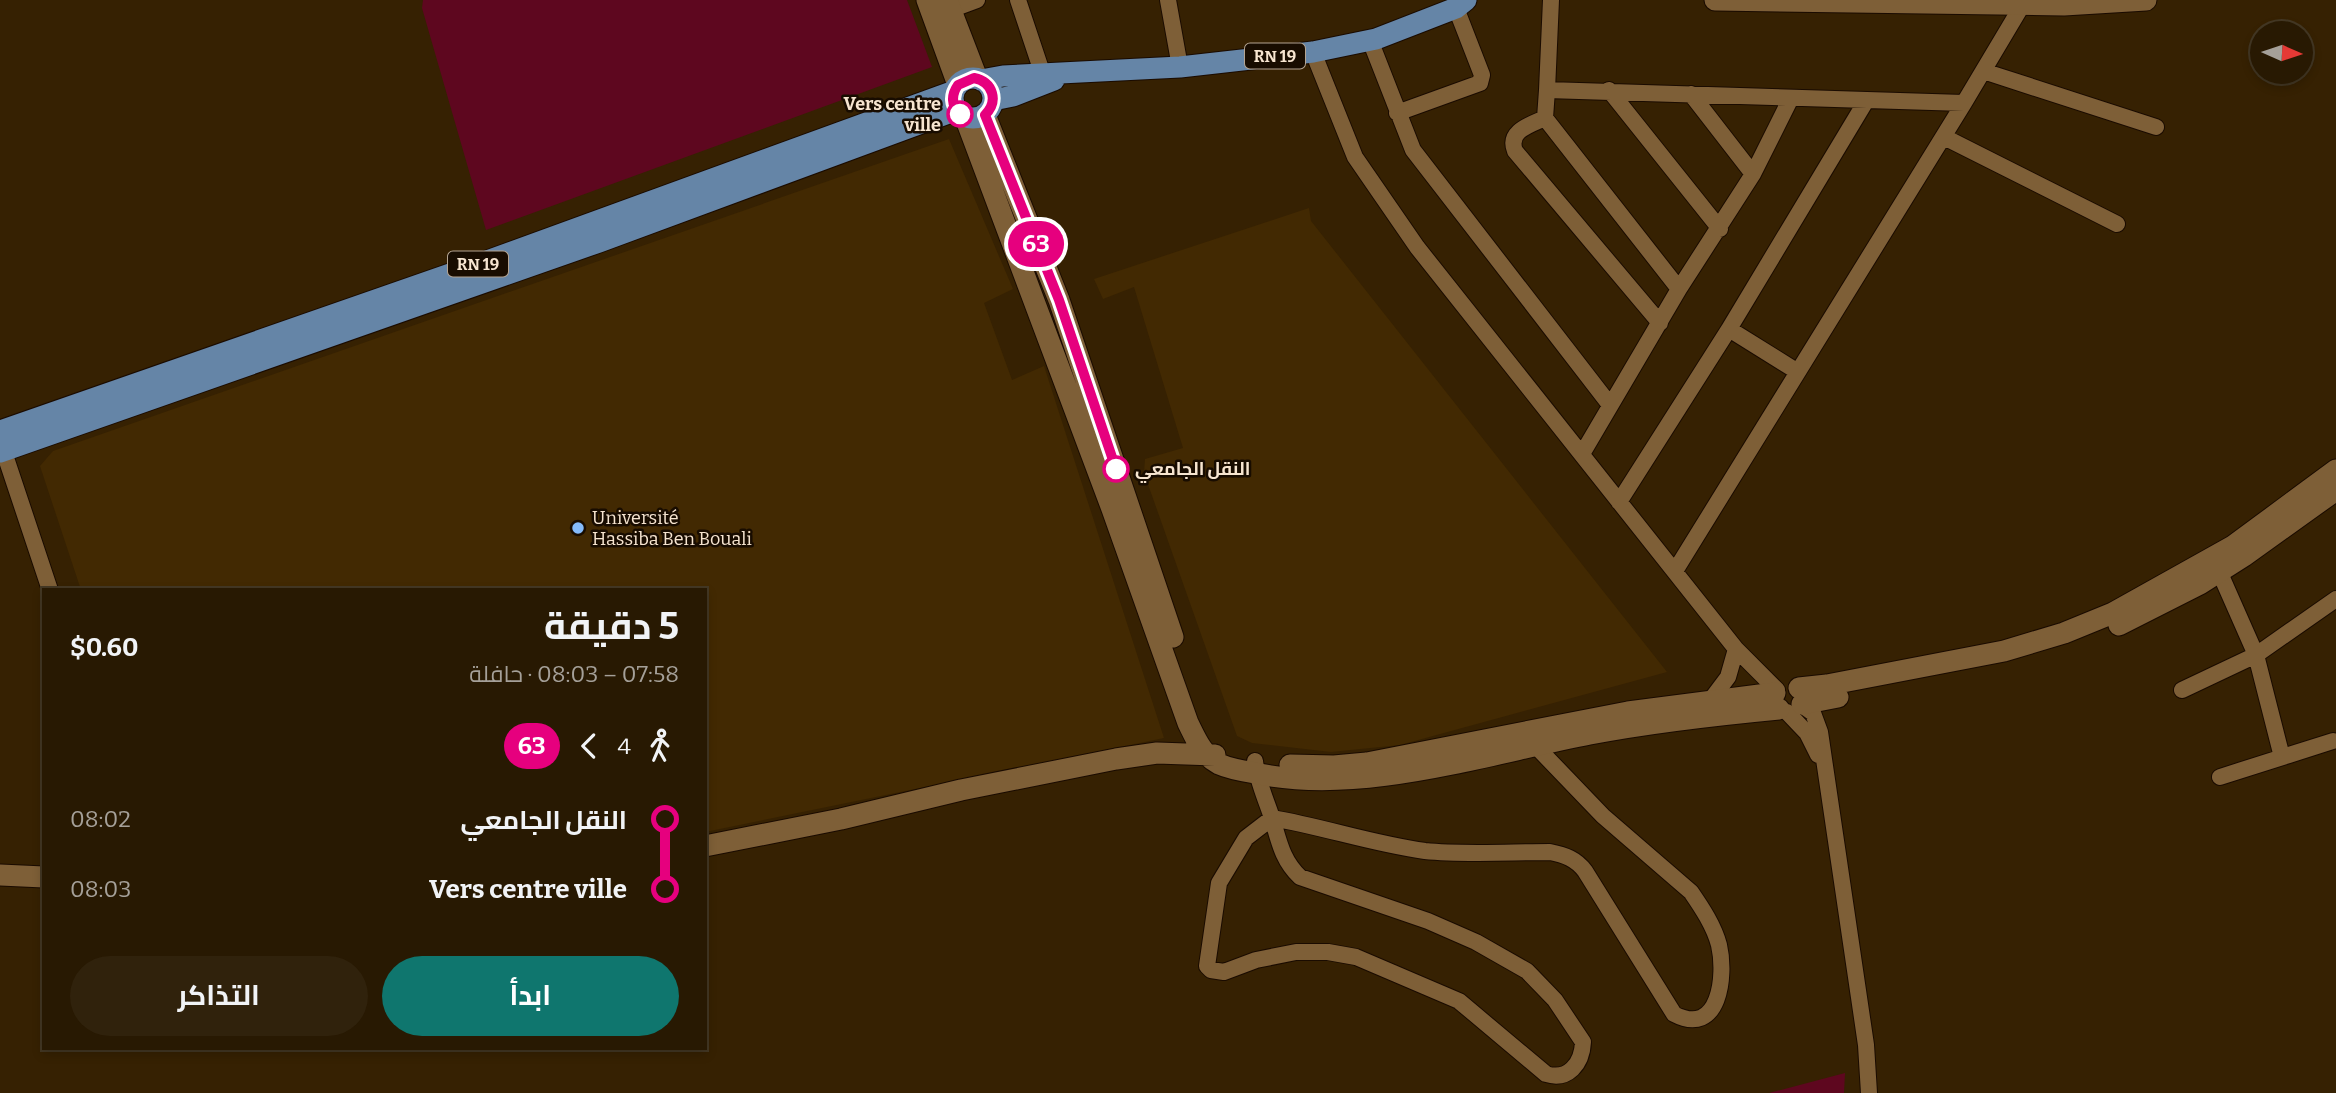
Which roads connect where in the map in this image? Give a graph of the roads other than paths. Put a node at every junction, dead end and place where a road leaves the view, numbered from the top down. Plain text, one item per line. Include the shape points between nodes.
1 (977, 0) edge
2 (1018, 0) edge
3 (1168, 0) edge
4 (1551, 0) edge
5 (1715, 0) edge
6 (2146, 0) edge
7 (2064, 2) edge
8 (1461, 4) edge
9 (2022, 4) junction
10 (940, 6) edge
11 (1370, 40) junction
12 (1313, 52) junction
13 (1180, 67) junction
14 (1983, 71) junction
15 (1076, 73) junction
16 (1043, 75) junction
17 (1547, 90) junction
18 (1609, 90) junction
19 (1690, 94) junction
20 (971, 97) junction
21 (1790, 98) junction
22 (1866, 101) junction
23 (1965, 103) junction
24 (1397, 113) junction
25 (1545, 118) junction
26 (2156, 127) dead end
27 (1944, 136) junction
28 (1753, 174) junction
29 (2117, 224) dead end
30 (1720, 229) junction
31 (1679, 289) junction
32 (1660, 323) junction
33 (1729, 329) junction
34 (1798, 372) junction
35 (1610, 405) junction
36 (1, 442) edge
37 (1582, 454) junction
38 (2336, 470) edge
39 (2336, 490) edge
40 (1619, 502) junction
41 (1675, 571) junction
42 (2219, 572) junction
43 (49, 588) edge
44 (2336, 598) edge
45 (1735, 649) junction
46 (2256, 655) junction
47 (2006, 657) junction
48 (2182, 690) dead end
49 (1789, 700) junction
50 (1710, 701) junction
51 (1630, 719) junction
52 (1529, 738) junction
53 (2335, 740) edge
54 (1215, 755) junction
55 (2282, 757) junction
56 (1256, 767) junction
57 (2220, 777) dead end
58 (1272, 818) junction
59 (707, 846) edge
60 (0, 875) edge
61 (42, 877) edge
62 (1869, 1093) edge

1 - 10 street
2 - 16 street
3 - 13 street
4 - 17 street
5 - 9 main road
6 - 7 main road
7 - 9 main road
8 - 11 main road, RN 19
8 - 24 street via 1482,75 1480,83
9 - 14 street
10 - 20 main road
11 - 12 main road, RN 19
11 - 24 street
12 - 13 main road, RN 19
12 - 37 street via 1355,158 1367,176 1425,258
13 - 15 main road, RN 19
14 - 23 street
14 - 26 street
15 - 16 main road, RN 19
15 - 20 main road, RN 19 via 1013,96
16 - 20 main road, RN 19 via 1003,76
17 - 18 street
17 - 25 street
18 - 19 street
18 - 30 street
19 - 21 street
19 - 28 street
20 - 36 main road, RN 19 via 479,264
20 - 54 main road via 1059,300
21 - 22 street
21 - 28 street
22 - 23 street
22 - 33 street
23 - 27 street
24 - 35 street via 1429,173
25 - 31 street
25 - 32 street via 1516,134 1512,142 1515,151
27 - 29 street
27 - 34 street
28 - 30 street
30 - 31 street
31 - 32 street
32 - 35 street
33 - 34 street
33 - 40 street
34 - 41 street
35 - 37 street
36 - 43 street
37 - 40 street
38 - 47 main road via 2233,546 2113,613
39 - 42 main road
40 - 41 street
41 - 45 street
42 - 46 street
42 - 47 main road via 2118,626 2067,647
44 - 46 street
45 - 49 street
45 - 50 street via 1728,677
46 - 48 street
46 - 55 street
47 - 49 main road via 1827,685
49 - 50 main road
49 - 51 main road
49 - 62 street via 1825,773 1866,1045
50 - 51 main road
51 - 52 main road
52 - 56 main road via 1414,771 1349,779 1299,780
52 - 58 street via 1602,816 1701,905 1721,958 1717,1000 1702,1017 1687,1019 1674,1014 1585,871 1564,855 1428,851
53 - 55 street
54 - 56 main road via 1220,764
54 - 59 main road via 1157,752 1116,759
55 - 57 street
56 - 58 street
58 - 58 street via 1281,850 1300,877 1428,921 1527,971 1555,1000 1583,1042 1582,1056 1570,1072 1546,1074 1459,1001 1356,957 1296,952 1224,972 1211,970 1207,954 1219,883 1246,838
60 - 61 main road

